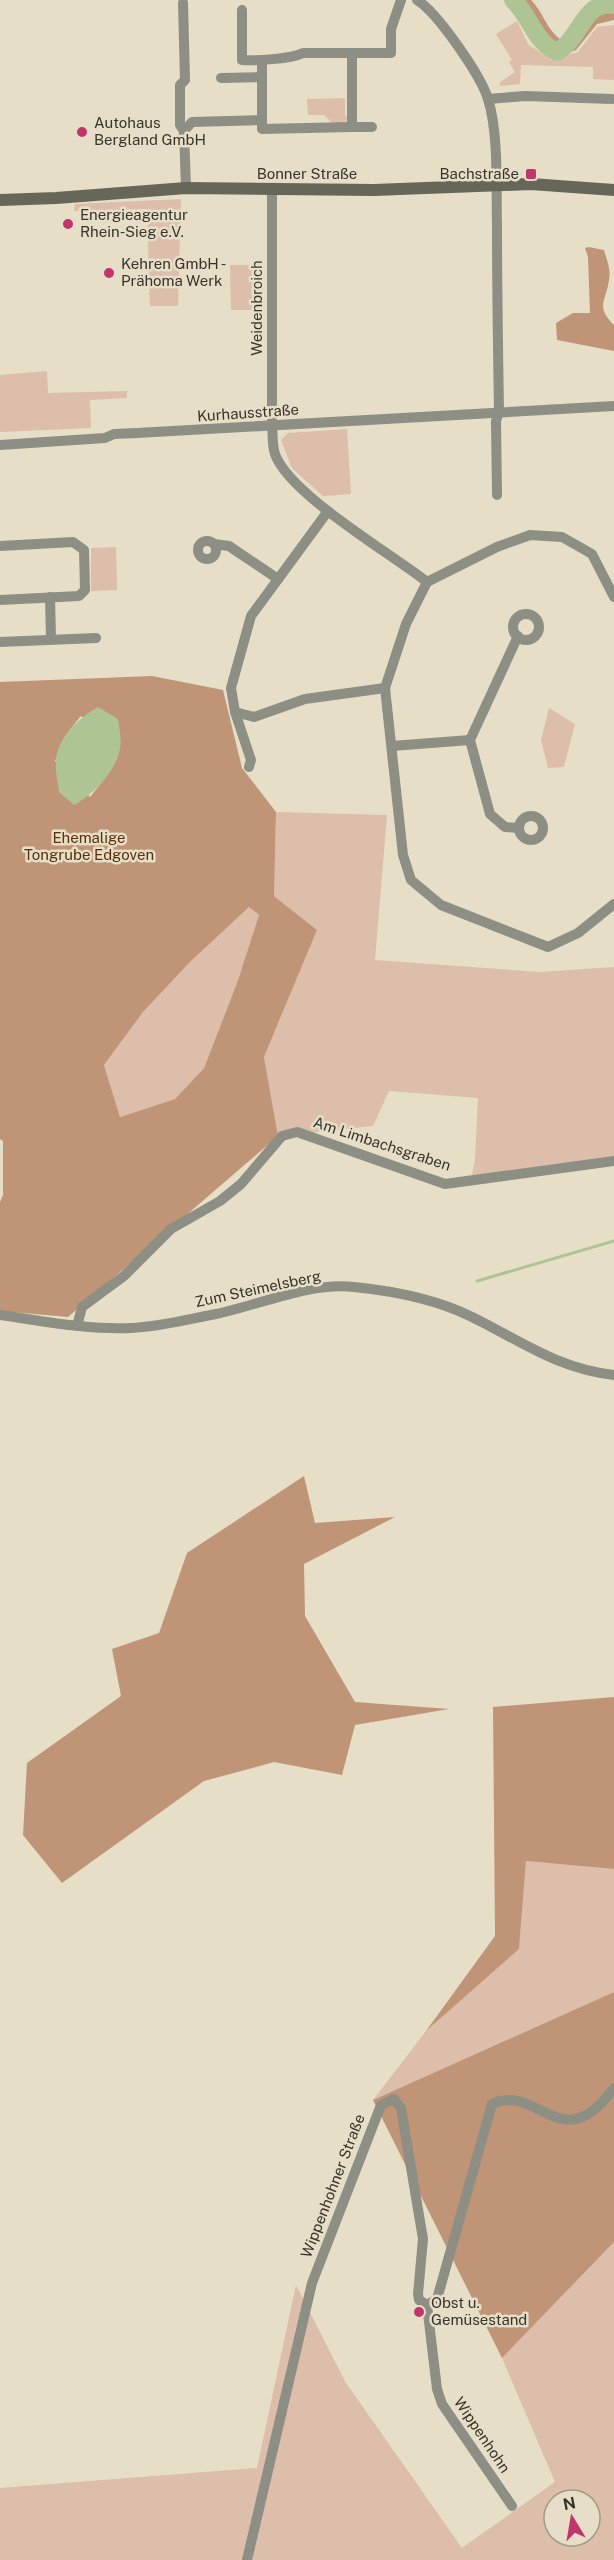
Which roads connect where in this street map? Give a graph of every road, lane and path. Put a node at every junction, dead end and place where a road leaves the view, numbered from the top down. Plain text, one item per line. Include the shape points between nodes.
1 (401, 0) edge
2 (417, 0) edge
3 (183, 3) dead end
4 (242, 10) dead end
5 (351, 53) junction
6 (262, 61) junction
7 (262, 77) junction
8 (221, 78) dead end
9 (488, 99) junction
10 (612, 99) dead end
11 (262, 120) junction
12 (352, 127) junction
13 (372, 127) dead end
14 (184, 131) junction
15 (497, 186) junction
16 (186, 188) junction
17 (272, 189) junction
18 (614, 190) edge
19 (0, 200) edge
20 (614, 406) edge
21 (499, 412) junction
22 (272, 426) junction
23 (0, 445) edge
24 (497, 495) dead end
25 (328, 511) junction
26 (0, 546) edge
27 (195, 550) dead end
28 (278, 579) junction
29 (426, 582) junction
30 (50, 597) junction
31 (614, 597) edge
32 (0, 600) edge
33 (518, 636) dead end
34 (96, 638) dead end
35 (51, 639) junction
36 (0, 642) edge
37 (385, 688) junction
38 (235, 712) junction
39 (470, 740) junction
40 (392, 746) junction
41 (249, 767) dead end
42 (519, 828) dead end
43 (614, 904) edge
44 (614, 1161) edge
45 (0, 1315) edge
46 (77, 1326) junction
47 (614, 1375) edge
48 (614, 2088) edge
49 (427, 2305) junction
50 (512, 2506) dead end
51 (247, 2560) edge

1 - 5 street via 391,29 391,53
2 - 9 street via 444,27
3 - 14 street via 185,80 180,85 180,125
4 - 6 street via 242,60
5 - 6 street via 303,53
5 - 12 street
6 - 7 street
7 - 8 street
7 - 11 street
9 - 10 street
9 - 15 street
11 - 12 street via 261,129
11 - 14 street via 192,122
12 - 13 street
14 - 16 street
15 - 17 main road, Bonner Straße
15 - 18 main road, Bonner Straße via 531,184
15 - 21 street
16 - 17 main road, Bonner Straße
16 - 19 main road, Bonner Straße
17 - 22 street, Weidenbroich
20 - 21 street, Kurhausstraße
21 - 22 street, Kurhausstraße
21 - 24 street
22 - 23 street, Kurhausstraße via 114,434 105,438
22 - 25 street, Weidenbroich via 275,454 293,482
25 - 28 street
25 - 29 street, Weidenbroich
26 - 30 street via 73,542 84,550 85,590 79,596
27 - 28 street via 209,559 216,553 214,544 229,546
28 - 38 street via 251,616 245,632 231,688
29 - 31 street via 530,535 562,537 592,554
29 - 37 street via 406,624
30 - 32 street
30 - 35 street
33 - 39 street
34 - 35 street
35 - 36 street
37 - 38 street via 305,699 254,717
37 - 40 street
38 - 41 street via 251,760
39 - 40 street
39 - 42 street via 490,814 505,827
40 - 43 street via 403,855 411,880 441,905 548,947 578,933
44 - 46 street, Am Limbachsgraben via 446,1184 297,1132 282,1136 220,1202 171,1229 124,1275 82,1306
45 - 46 street, Zum Steimelsberg
46 - 47 street, Zum Steimelsberg via 132,1328 219,1313 318,1289 352,1287 429,1300 471,1316 574,1368
48 - 49 street via 598,2108 570,2120 552,2118 513,2099 492,2104 437,2299
49 - 50 street, Wippenhohn via 442,2404
49 - 51 street, Wippenhohner Straße via 419,2300 418,2294 423,2239 401,2108 391,2099 379,2109 312,2283

